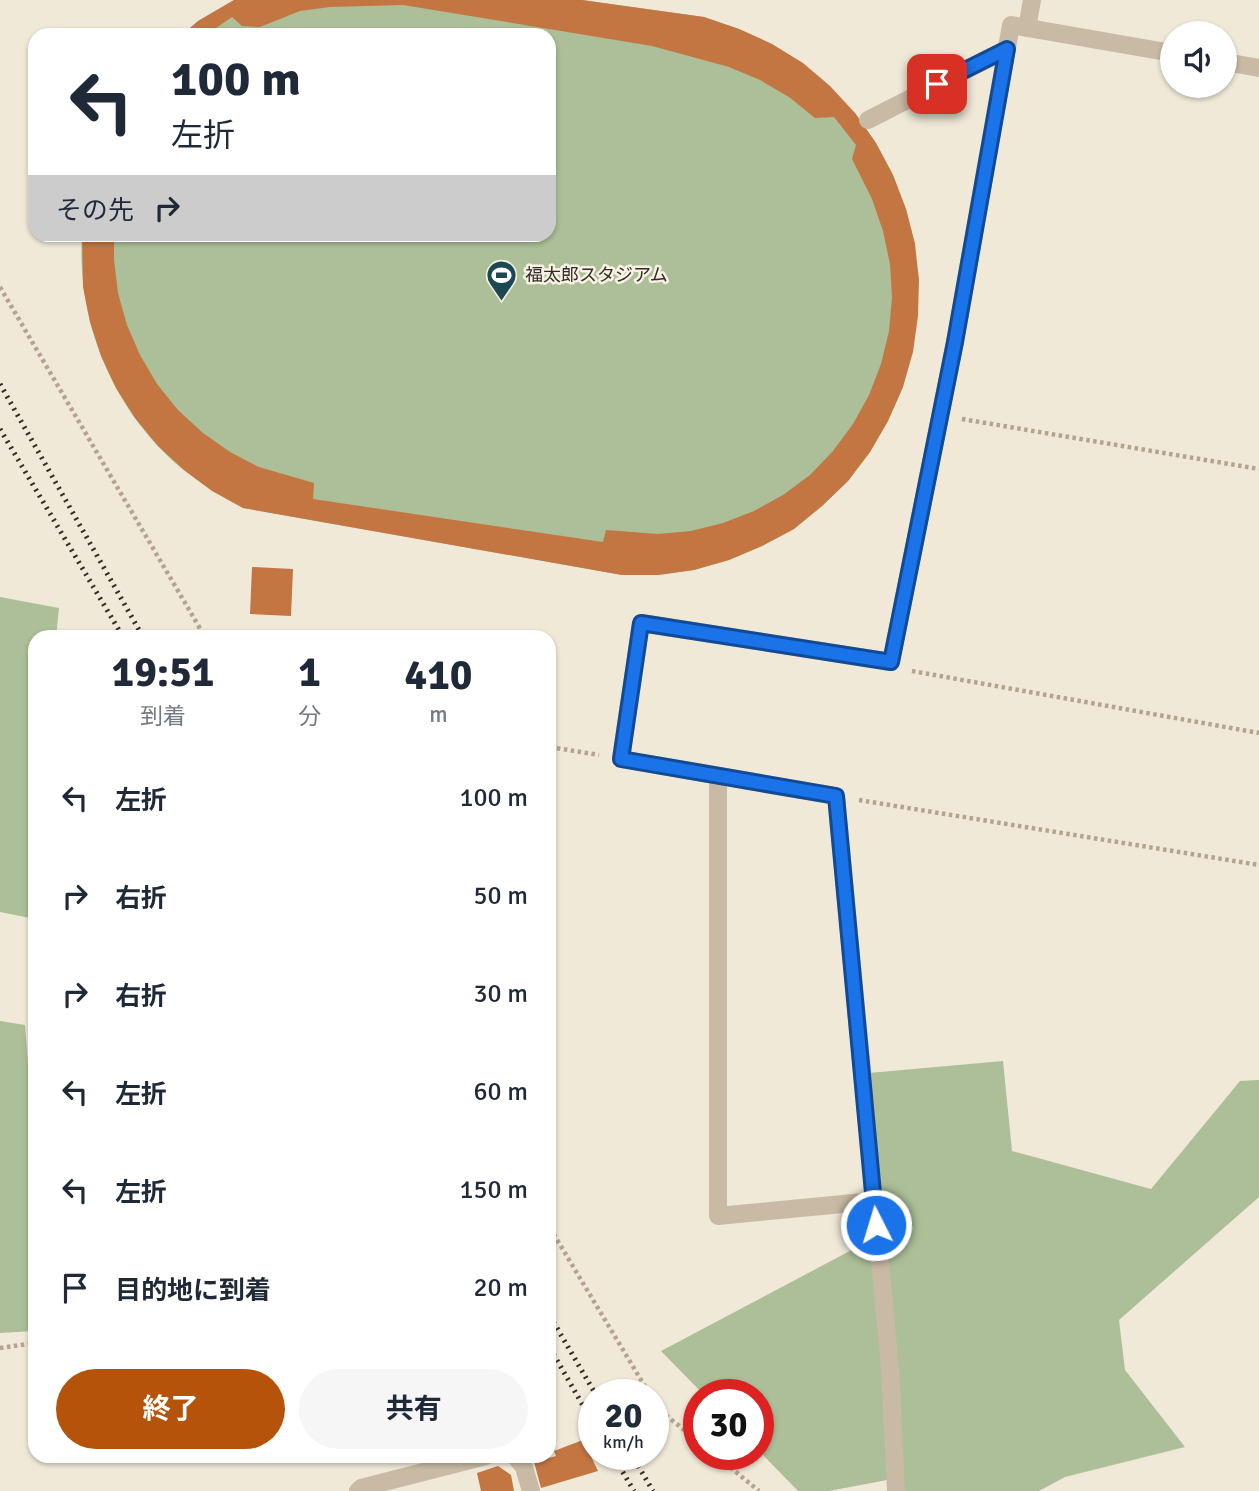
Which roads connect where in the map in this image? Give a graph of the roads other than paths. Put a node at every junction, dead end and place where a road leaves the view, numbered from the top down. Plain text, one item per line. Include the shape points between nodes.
1 (1031, 0) edge
2 (1027, 28) junction
3 (1007, 49) junction
4 (1160, 51) edge
5 (1237, 64) edge
6 (1259, 68) edge
7 (868, 120) dead end
8 (718, 776) junction
9 (874, 1201) junction
10 (458, 1463) edge
11 (521, 1463) edge
12 (358, 1491) edge
13 (531, 1491) edge
14 (896, 1491) edge

1 - 2 street
2 - 3 street via 1011,25
2 - 4 street
3 - 7 street
3 - 8 street via 891,662 641,623 621,759
5 - 6 street
8 - 9 street via 836,796
8 - 9 street via 718,1216
9 - 14 street
10 - 12 street
11 - 13 street

